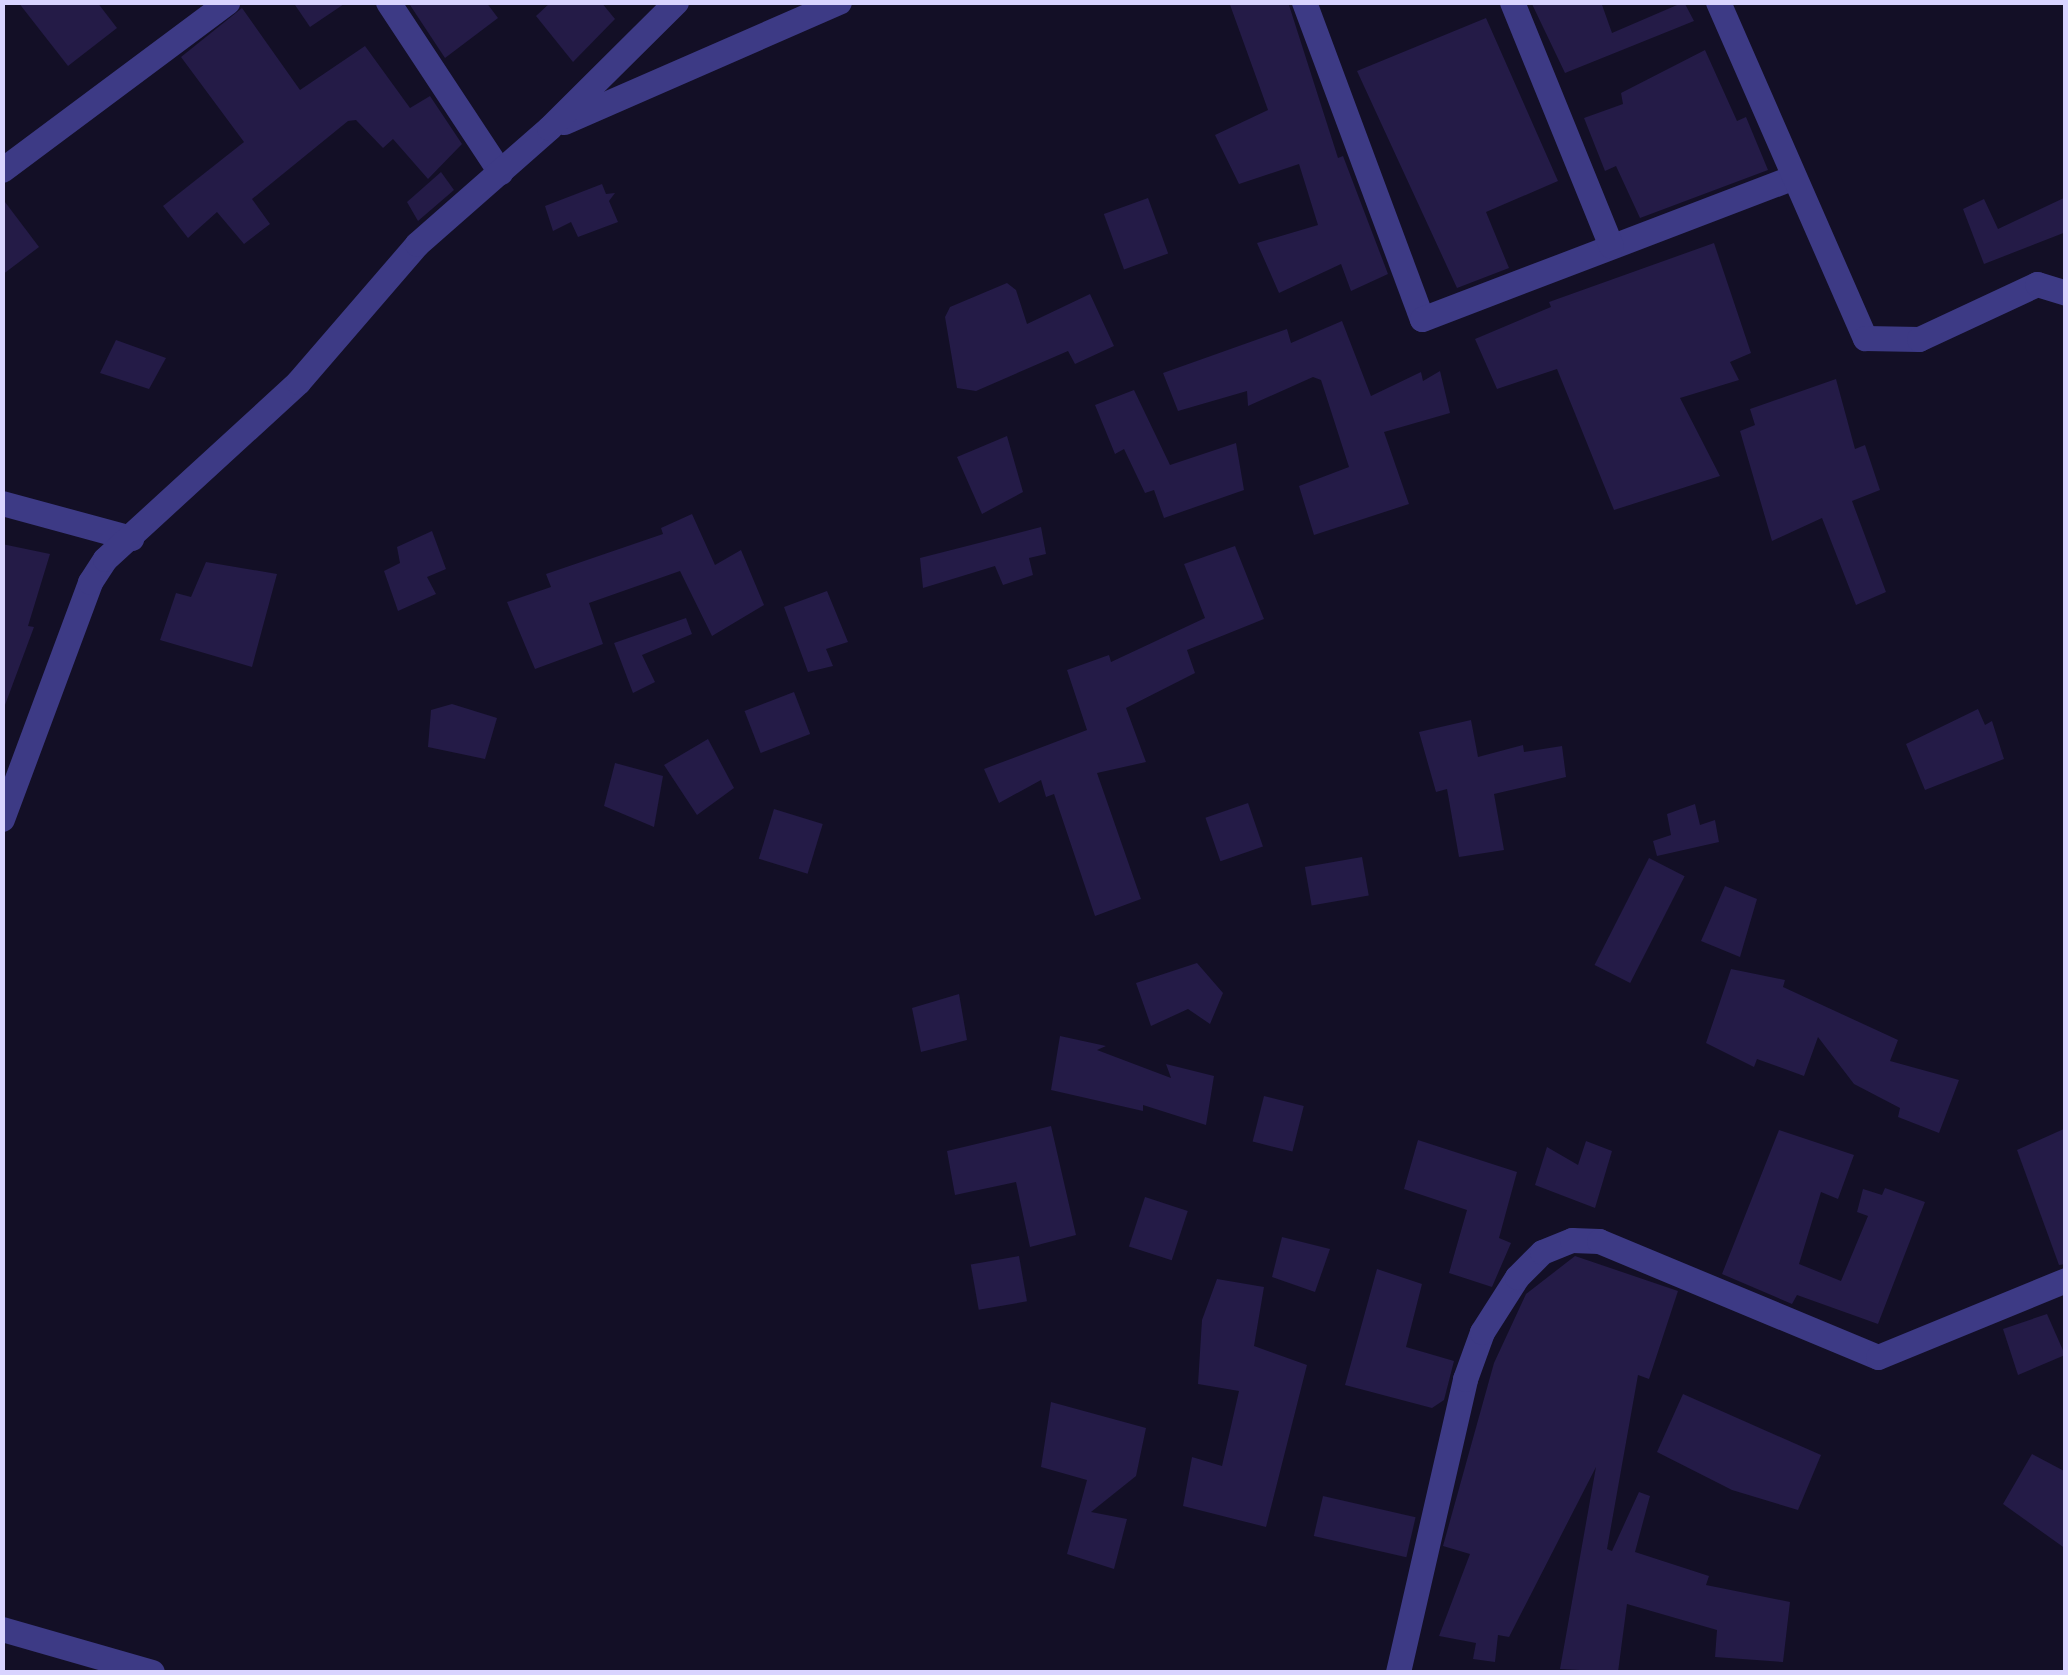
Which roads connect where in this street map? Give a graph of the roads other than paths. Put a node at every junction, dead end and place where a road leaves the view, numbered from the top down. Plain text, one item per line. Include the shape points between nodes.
1 (226, 2) edge
2 (388, 2) edge
3 (676, 2) edge
4 (839, 2) edge
5 (1304, 2) edge
6 (1512, 2) edge
7 (1718, 2) edge
8 (549, 128) junction
9 (2, 170) edge
10 (500, 172) junction
11 (1794, 177) junction
12 (1611, 246) junction
13 (2066, 293) edge
14 (2, 502) edge
15 (131, 538) junction
16 (2, 819) edge
17 (2066, 1280) edge
18 (2, 1629) edge
19 (152, 1672) edge
20 (1398, 1672) edge

1 - 9 street
2 - 10 street
3 - 8 street
4 - 8 street
5 - 12 street via 1422,318
6 - 12 street
7 - 11 street
8 - 10 street
10 - 15 street via 416,244 298,382
11 - 12 street
11 - 13 street via 1865,338 1919,339 2037,284
14 - 15 street
15 - 16 street via 90,582
17 - 20 street via 1878,1357 1599,1240 1572,1240 1542,1252 1516,1277 1482,1332 1465,1378
18 - 19 street

